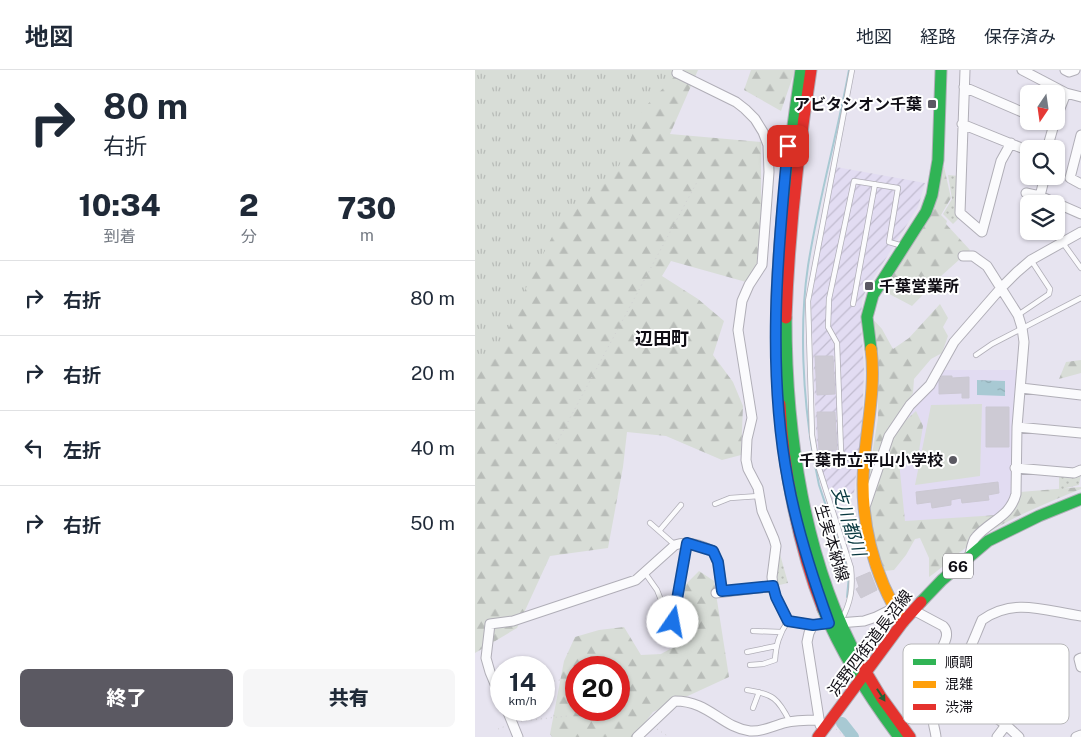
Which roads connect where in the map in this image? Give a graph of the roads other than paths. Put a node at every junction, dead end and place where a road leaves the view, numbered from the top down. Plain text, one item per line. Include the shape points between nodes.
1 (678, 70) edge
2 (801, 70) edge
3 (811, 70) edge
4 (852, 70) edge
5 (941, 70) edge
6 (965, 70) edge
7 (1022, 70) edge
8 (1065, 70) edge
9 (1075, 70) edge
10 (964, 87) junction
11 (1066, 93) joint
12 (1081, 97) edge
13 (1020, 111) edge
14 (962, 124) junction
15 (1081, 135) edge
16 (1011, 144) junction
17 (1020, 148) edge
18 (875, 184) junction
19 (1081, 184) edge
20 (1026, 193) dead end
21 (1035, 195) edge
22 (1065, 207) edge
23 (1081, 214) edge
24 (1081, 232) edge
25 (1063, 243) junction
26 (903, 246) junction
27 (963, 256) dead end
28 (1031, 260) junction
29 (1081, 268) edge
30 (1001, 288) junction
31 (1081, 298) edge
32 (853, 304) dead end
33 (1018, 315) junction
34 (1022, 328) junction
35 (976, 355) dead end
36 (1021, 388) junction
37 (1081, 395) edge
38 (1017, 427) junction
39 (1081, 433) edge
40 (864, 462) junction
41 (1015, 468) junction
42 (1081, 470) edge
43 (759, 496) junction
44 (1081, 499) edge
45 (715, 504) dead end
46 (681, 505) dead end
47 (864, 510) junction
48 (650, 523) dead end
49 (659, 531) junction
50 (687, 543) junction
51 (675, 545) junction
52 (970, 555) junction
53 (645, 573) junction
54 (773, 586) junction
55 (894, 608) junction
56 (665, 610) dead end
57 (913, 610) junction
58 (1081, 616) edge
59 (788, 621) junction
60 (903, 622) junction
61 (835, 623) junction
62 (813, 625) junction
63 (659, 630) dead end
64 (753, 631) dead end
65 (781, 632) junction
66 (943, 644) edge
67 (973, 644) edge
68 (776, 646) junction
69 (747, 652) dead end
70 (1081, 658) edge
71 (751, 665) dead end
72 (1081, 667) edge
73 (490, 672) edge
74 (863, 677) junction
75 (747, 690) dead end
76 (759, 692) junction
77 (753, 708) dead end
78 (819, 720) junction
79 (512, 721) edge
80 (790, 722) junction
81 (934, 724) edge
82 (1006, 725) joint
83 (823, 734) edge
84 (1081, 735) edge
85 (518, 737) edge
86 (637, 737) edge
87 (899, 737) edge
88 (910, 737) edge
89 (936, 737) edge
90 (997, 737) edge
91 (1019, 737) edge
92 (1076, 737) edge

1 - 43 street via 677,73 745,109 755,119 768,145 762,265 742,301 738,330 752,418 746,460
2 - 61 main road, 生実本納線 via 788,146 778,245 778,410 788,481 808,565
3 - 61 main road, 生実本納線 via 790,229 786,321 789,414 802,501
4 - 61 lane via 808,301 812,436 816,460 851,568 853,585 849,606
5 - 26 main road via 935,178 926,212
6 - 10 street
7 - 11 street
8 - 9 street
10 - 13 street
10 - 14 street
11 - 12 street
14 - 16 street
14 - 16 street via 960,213 982,232 1001,161
15 - 19 street via 1070,178
16 - 17 street
18 - 26 lane via 898,188 889,242
18 - 32 lane
18 - 40 lane via 854,181 829,299 828,327 837,344 841,452 845,457
20 - 21 street
22 - 23 street
24 - 25 street
25 - 28 street
25 - 29 lane
26 - 40 main road via 873,295 867,318 872,356 871,422
27 - 30 street via 973,256 987,266
28 - 30 street
28 - 33 lane via 1050,289 1049,294
30 - 33 street
30 - 47 street via 954,342 930,385 889,436
31 - 34 lane
33 - 34 street
34 - 35 lane
34 - 36 street
36 - 37 street
36 - 38 street
38 - 39 street
38 - 41 street
40 - 47 main road
41 - 42 street via 1074,473
41 - 52 street via 1013,504 975,538
43 - 45 lane via 730,498
43 - 54 street via 776,546
44 - 52 main road, 浜野四街道長沼線 / 66 via 1010,529
46 - 49 lane
47 - 55 main road via 870,550
48 - 49 lane
49 - 51 lane
50 - 51 street
50 - 54 street via 713,551 718,562 719,592
50 - 63 lane via 673,622
51 - 53 street
52 - 57 main road, 浜野四街道長沼線 / 66
53 - 56 lane
53 - 73 street via 635,580 550,609 513,621 490,624 486,658
54 - 59 street
55 - 60 main road
55 - 61 street via 864,621
57 - 60 main road, 浜野四街道長沼線 / 66
57 - 66 street via 946,629
58 - 67 street via 1040,607 1021,606 1005,610 982,620
59 - 62 street
59 - 65 lane
60 - 74 main road, 浜野四街道長沼線 / 66
61 - 62 street
61 - 74 main road, 生実本納線
62 - 78 street via 807,642
64 - 65 lane
65 - 68 lane
68 - 69 lane
68 - 71 lane via 775,660
70 - 72 street
74 - 83 main road, 浜野四街道長沼線 / 66
74 - 87 main road, 生実本納線
74 -> 88 main road, 生実本納線
75 - 76 lane
76 - 77 lane
76 - 80 lane via 779,701
78 - 80 street
78 - 83 street
79 - 85 street
80 - 86 street via 761,731 749,731 731,726 710,711 688,702 675,701
81 - 89 street
82 - 90 street
82 - 91 street
84 - 92 street

